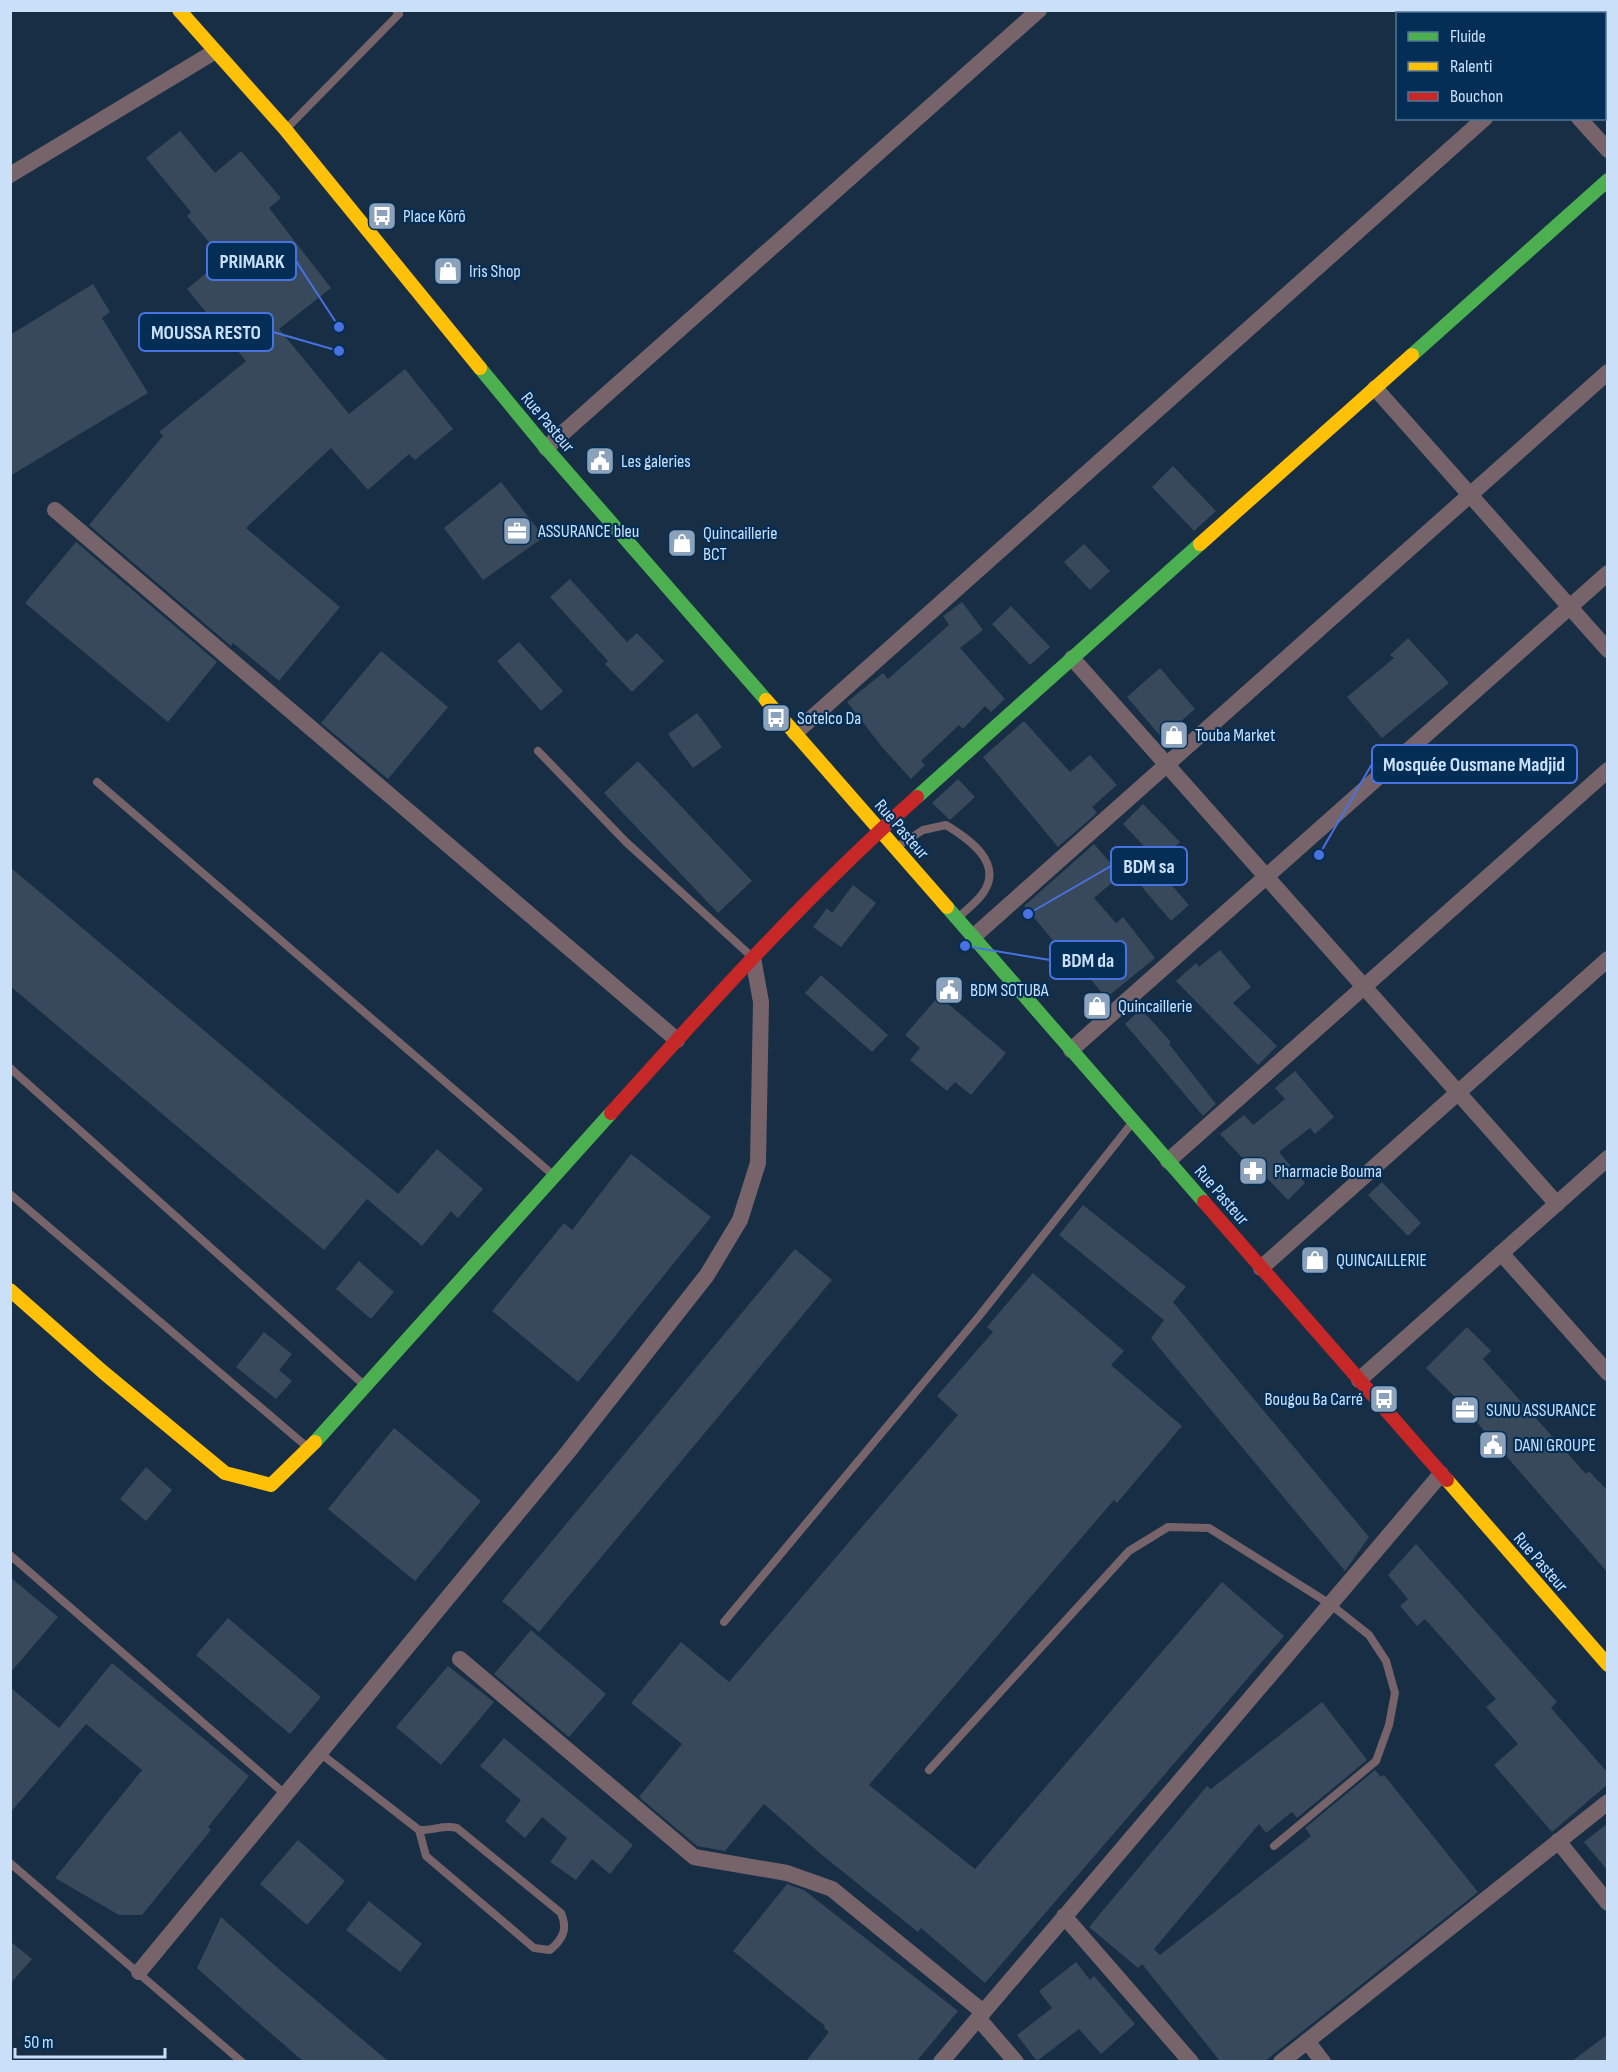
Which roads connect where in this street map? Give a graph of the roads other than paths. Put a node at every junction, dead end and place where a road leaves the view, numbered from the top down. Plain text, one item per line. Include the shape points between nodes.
1 (179, 10) edge
2 (396, 10) edge
3 (1039, 10) edge
4 (214, 52) junction
5 (1483, 120) edge
6 (1581, 120) edge
7 (285, 129) junction
8 (1608, 150) edge
9 (10, 176) edge
10 (1608, 180) edge
11 (1608, 372) edge
12 (1375, 388) junction
13 (546, 448) junction
14 (1470, 495) junction
15 (54, 510) dead end
16 (1608, 573) edge
17 (1569, 607) junction
18 (1608, 651) edge
19 (1072, 658) junction
20 (795, 733) junction
21 (538, 751) dead end
22 (1167, 765) junction
23 (1608, 770) edge
24 (97, 782) dead end
25 (880, 831) junction
26 (895, 848) junction
27 (1266, 877) junction
28 (957, 919) junction
29 (973, 937) junction
30 (753, 958) junction
31 (1608, 959) edge
32 (1364, 987) junction
33 (677, 1040) junction
34 (1071, 1050) junction
35 (10, 1068) edge
36 (1458, 1093) junction
37 (1133, 1121) junction
38 (1608, 1158) edge
39 (1168, 1161) junction
40 (555, 1176) junction
41 (10, 1194) edge
42 (1557, 1204) junction
43 (1501, 1253) junction
44 (1261, 1268) junction
45 (10, 1290) edge
46 (1608, 1373) edge
47 (1359, 1380) junction
48 (365, 1386) junction
49 (308, 1449) junction
50 (1441, 1473) junction
51 (10, 1555) edge
52 (1330, 1604) junction
53 (724, 1622) dead end
54 (460, 1659) dead end
55 (1608, 1665) edge
56 (320, 1753) junction
57 (928, 1770) dead end
58 (286, 1795) junction
59 (1608, 1802) edge
60 (419, 1830) junction
61 (1558, 1841) junction
62 (1274, 1846) dead end
63 (10, 1863) edge
64 (1608, 1903) edge
65 (1064, 1916) junction
66 (139, 1972) junction
67 (981, 2015) junction
68 (1307, 2041) junction
69 (242, 2061) edge
70 (941, 2061) edge
71 (1017, 2061) edge
72 (1191, 2061) edge
73 (1281, 2061) edge
74 (1323, 2061) edge

1 - 4 main road, Rue Pasteur
2 - 7 lane via 399,14
3 - 13 street
4 - 7 main road, Rue Pasteur
4 - 9 street
5 - 20 street
6 - 8 street
7 - 13 main road, Rue Pasteur
10 - 12 main road
11 - 14 street
12 - 14 street
12 - 19 main road
13 - 20 main road, Rue Pasteur
14 - 17 street
14 - 22 street
15 - 33 street
16 - 17 street
17 - 18 street
17 - 27 street
19 - 22 street
19 - 25 main road
20 - 25 main road, Rue Pasteur
21 - 30 lane via 626,842
22 - 27 street
22 - 29 street
23 - 32 street
24 - 40 lane
25 - 26 main road, Rue Pasteur
25 - 30 main road
26 - 28 main road, Rue Pasteur
26 - 28 lane via 923,830 946,825 985,855 991,873 984,893
27 - 32 street
27 - 34 street
28 - 29 main road, Rue Pasteur
29 - 34 main road, Rue Pasteur
30 - 33 main road
30 - 56 street via 761,1002 758,1163 740,1220 707,1275 568,1452
31 - 36 street
32 - 36 street
32 - 39 street
33 - 40 main road
34 - 37 main road, Rue Pasteur
35 - 48 lane
36 - 42 street
36 - 44 street
37 - 39 main road, Rue Pasteur
37 - 53 lane via 980,1315
38 - 42 street
39 - 44 main road, Rue Pasteur
40 - 48 main road
41 - 49 lane
42 - 43 street
43 - 46 street
43 - 47 street
44 - 47 main road, Rue Pasteur
45 - 49 main road via 225,1473 271,1485
47 - 50 main road, Rue Pasteur
48 - 49 main road
50 - 52 street
50 - 55 main road, Rue Pasteur
51 - 58 lane
52 - 57 lane via 1209,1528 1168,1527 1129,1551
52 - 62 lane via 1370,1635 1386,1661 1395,1693 1389,1725 1376,1761
52 - 65 street
54 - 67 street via 694,1857 787,1872 832,1889
56 - 58 street
56 - 60 lane
58 - 66 street
59 - 61 street
60 - 60 lane via 426,1856 534,1948 550,1950 562,1938 565,1931 561,1913 457,1828 446,1825
61 - 64 street
61 - 68 street
63 - 66 lane
65 - 67 street
65 - 72 street
66 - 69 lane
67 - 70 street
67 - 71 street
68 - 73 street
68 - 74 street

